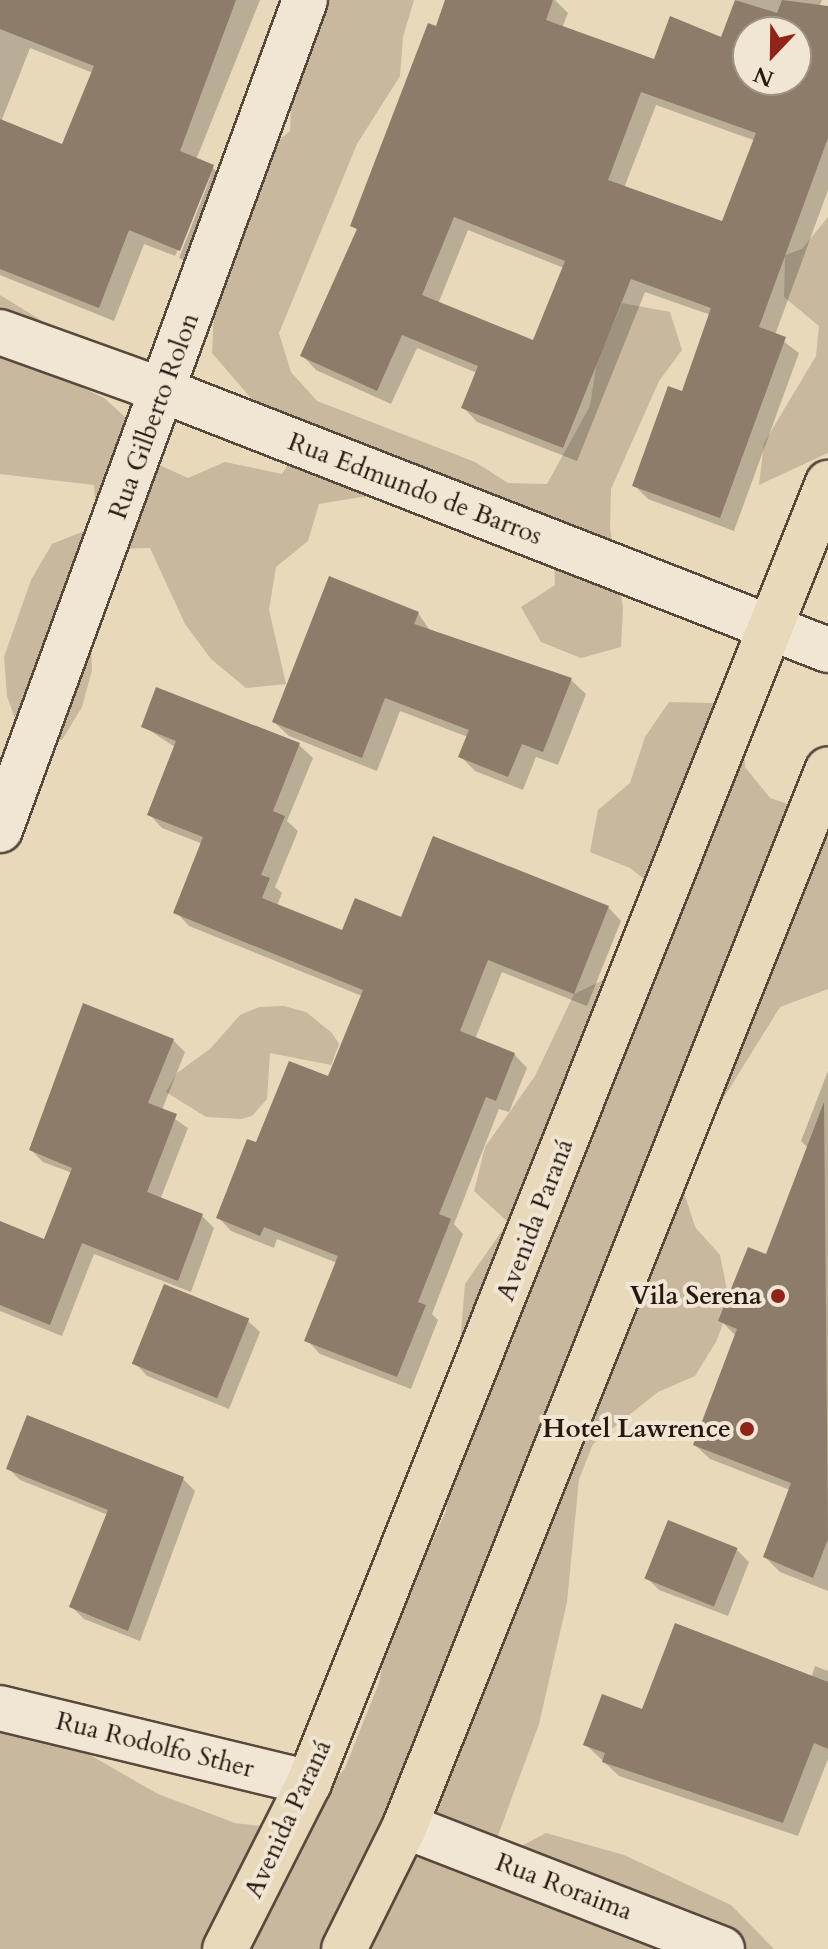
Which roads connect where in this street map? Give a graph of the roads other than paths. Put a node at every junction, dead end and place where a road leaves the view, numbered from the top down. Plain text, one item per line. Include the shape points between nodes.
1 (305, 0) edge
2 (0, 332) edge
3 (164, 391) junction
4 (828, 483) edge
5 (768, 626) junction
6 (828, 650) edge
7 (828, 769) edge
8 (0, 830) edge
9 (0, 1708) edge
10 (309, 1783) junction
11 (405, 1826) junction
12 (225, 1949) edge
13 (344, 1949) edge
14 (722, 1949) edge

1 - 3 street, Rua Gilberto Rolon
2 - 3 street, Rua Edmundo de Barros
3 - 5 street, Rua Edmundo de Barros
3 - 8 street, Rua Gilberto Rolon
4 - 5 main road, Avenida Paraná
5 - 6 street, Rua Edmundo de Barros
5 - 10 main road, Avenida Paraná
7 - 11 main road
9 - 10 street, Rua Rodolfo Sther
10 - 12 main road, Avenida Paraná
11 - 13 main road
11 - 14 street, Rua Roraima

